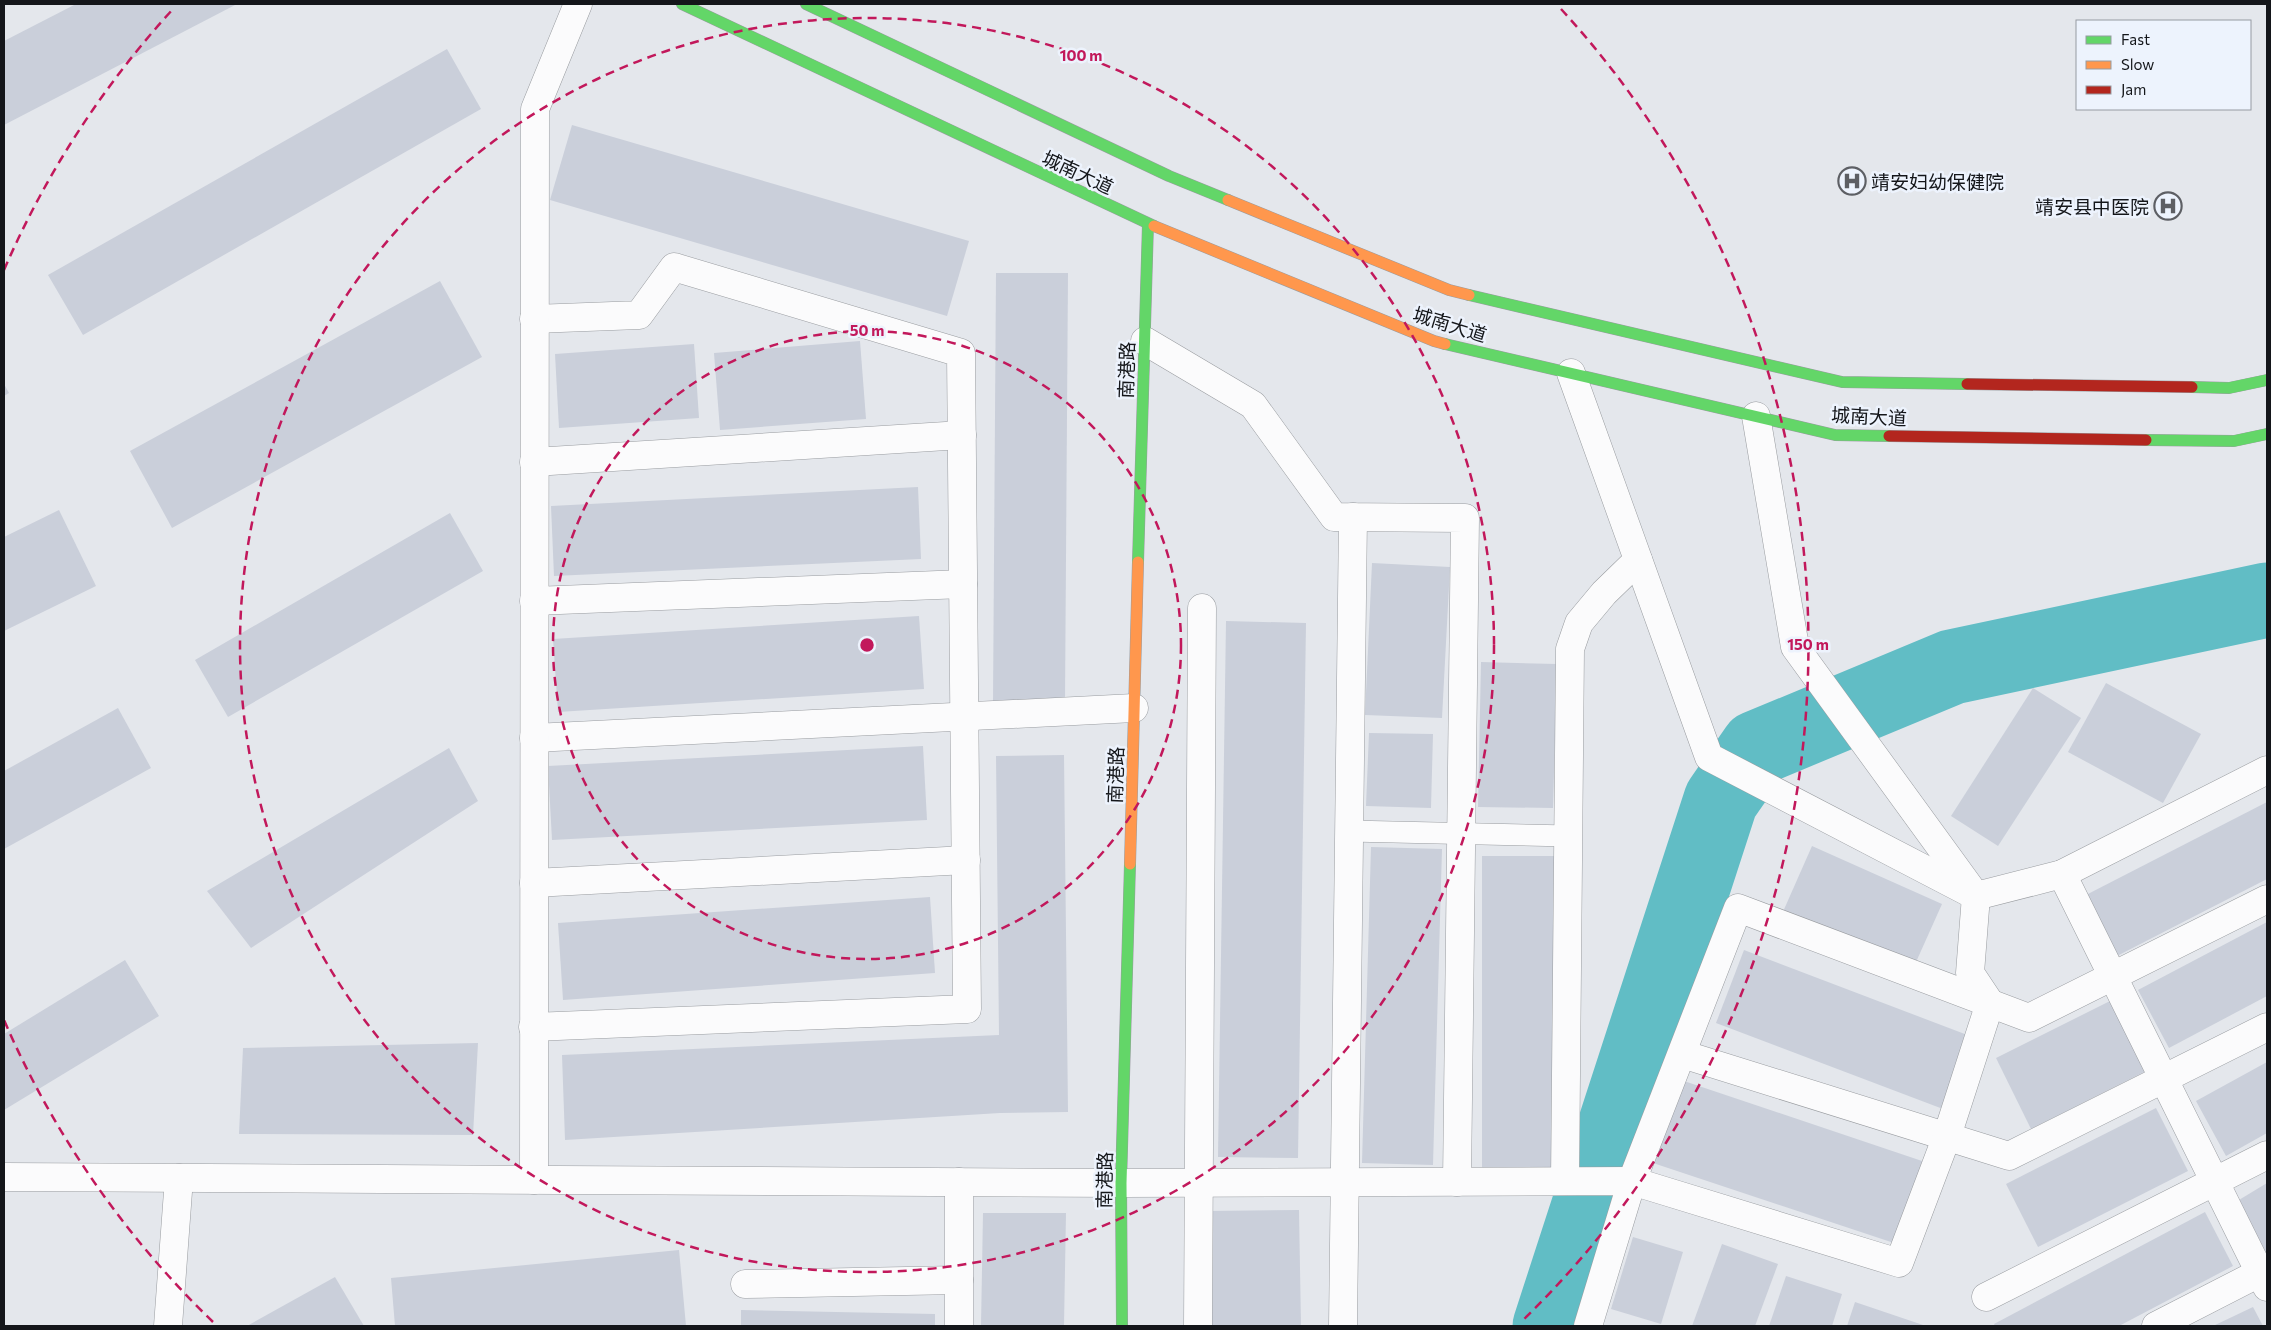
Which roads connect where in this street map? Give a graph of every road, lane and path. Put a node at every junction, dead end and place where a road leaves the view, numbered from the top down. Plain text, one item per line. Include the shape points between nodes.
1 (578, 4) edge
2 (682, 4) edge
3 (806, 4) edge
4 (1148, 224) junction
5 (534, 320) junction
6 (1145, 341) junction
7 (1571, 373) junction
8 (2267, 380) edge
9 (1756, 416) junction
10 (2267, 434) edge
11 (962, 435) junction
12 (534, 462) junction
13 (1353, 517) junction
14 (1638, 560) junction
15 (964, 584) junction
16 (534, 601) junction
17 (1202, 608) dead end
18 (1134, 708) junction
19 (965, 717) junction
20 (534, 738) junction
21 (2267, 770) edge
22 (1349, 832) junction
23 (1461, 835) junction
24 (1569, 836) junction
25 (966, 860) junction
26 (2062, 874) junction
27 (534, 884) junction
28 (1976, 896) junction
29 (2267, 900) edge
30 (2112, 977) junction
31 (1990, 1003) junction
32 (533, 1027) junction
33 (2267, 1027) edge
34 (1682, 1054) junction
35 (2164, 1078) junction
36 (1947, 1136) junction
37 (2267, 1155) edge
38 (4, 1177) edge
39 (179, 1178) junction
40 (534, 1180) junction
41 (1565, 1181) junction
42 (1632, 1181) junction
43 (2215, 1181) junction
44 (960, 1182) junction
45 (1345, 1182) junction
46 (1457, 1182) junction
47 (1121, 1183) junction
48 (1199, 1183) junction
49 (2265, 1277) edge
50 (959, 1280) junction
51 (745, 1284) dead end
52 (1986, 1297) dead end
53 (168, 1326) edge
54 (959, 1326) edge
55 (1122, 1326) edge
56 (1198, 1326) edge
57 (1343, 1326) edge
58 (1588, 1326) edge
59 (2156, 1326) edge

1 - 5 street via 535,109
2 - 4 main road, 城南大道
3 - 8 main road, 城南大道 via 1169,176 1450,290 1842,382 2230,388
4 - 6 main road, 南港路
4 - 7 main road, 城南大道 via 1434,341
5 - 11 street via 639,315 674,267 961,353
5 - 12 street
6 - 13 street via 1253,405 1334,516
6 - 18 main road, 南港路
7 - 9 main road, 城南大道
7 - 14 street
9 - 10 main road, 城南大道 via 1835,435 2234,441
9 - 28 street via 1795,647
11 - 12 street
11 - 15 street
12 - 16 street
13 - 22 street
13 - 23 street via 1465,518
14 - 24 street via 1579,622 1570,649
14 - 28 street via 1709,757
15 - 16 street
15 - 19 street
16 - 20 street
17 - 48 street
18 - 19 street
18 - 47 main road, 南港路
19 - 20 street
19 - 25 street
20 - 27 street
21 - 26 street
22 - 23 lane
22 - 45 street
23 - 24 lane
23 - 46 street
24 - 41 street
25 - 27 street
25 - 32 street via 968,1009
26 - 28 street
26 - 30 street
27 - 32 street
28 - 31 street via 1970,973
29 - 30 street
30 - 31 street via 2029,1018
30 - 35 street
31 - 34 street via 1738,908
31 - 36 street
32 - 40 street
33 - 35 street
34 - 36 street
34 - 42 street
35 - 36 street via 2009,1156
35 - 43 street
36 - 42 street via 1899,1264
37 - 43 street
38 - 39 street
39 - 40 street
39 - 53 street
40 - 44 street
41 - 42 street
41 - 46 street
42 - 58 street
43 - 49 street
43 - 52 street
44 - 47 street
44 - 50 street
45 - 46 street
45 - 48 street
45 - 57 street
47 - 48 street
47 - 55 main road, 南港路
48 - 56 street
49 - 59 street
50 - 51 street
50 - 54 street

